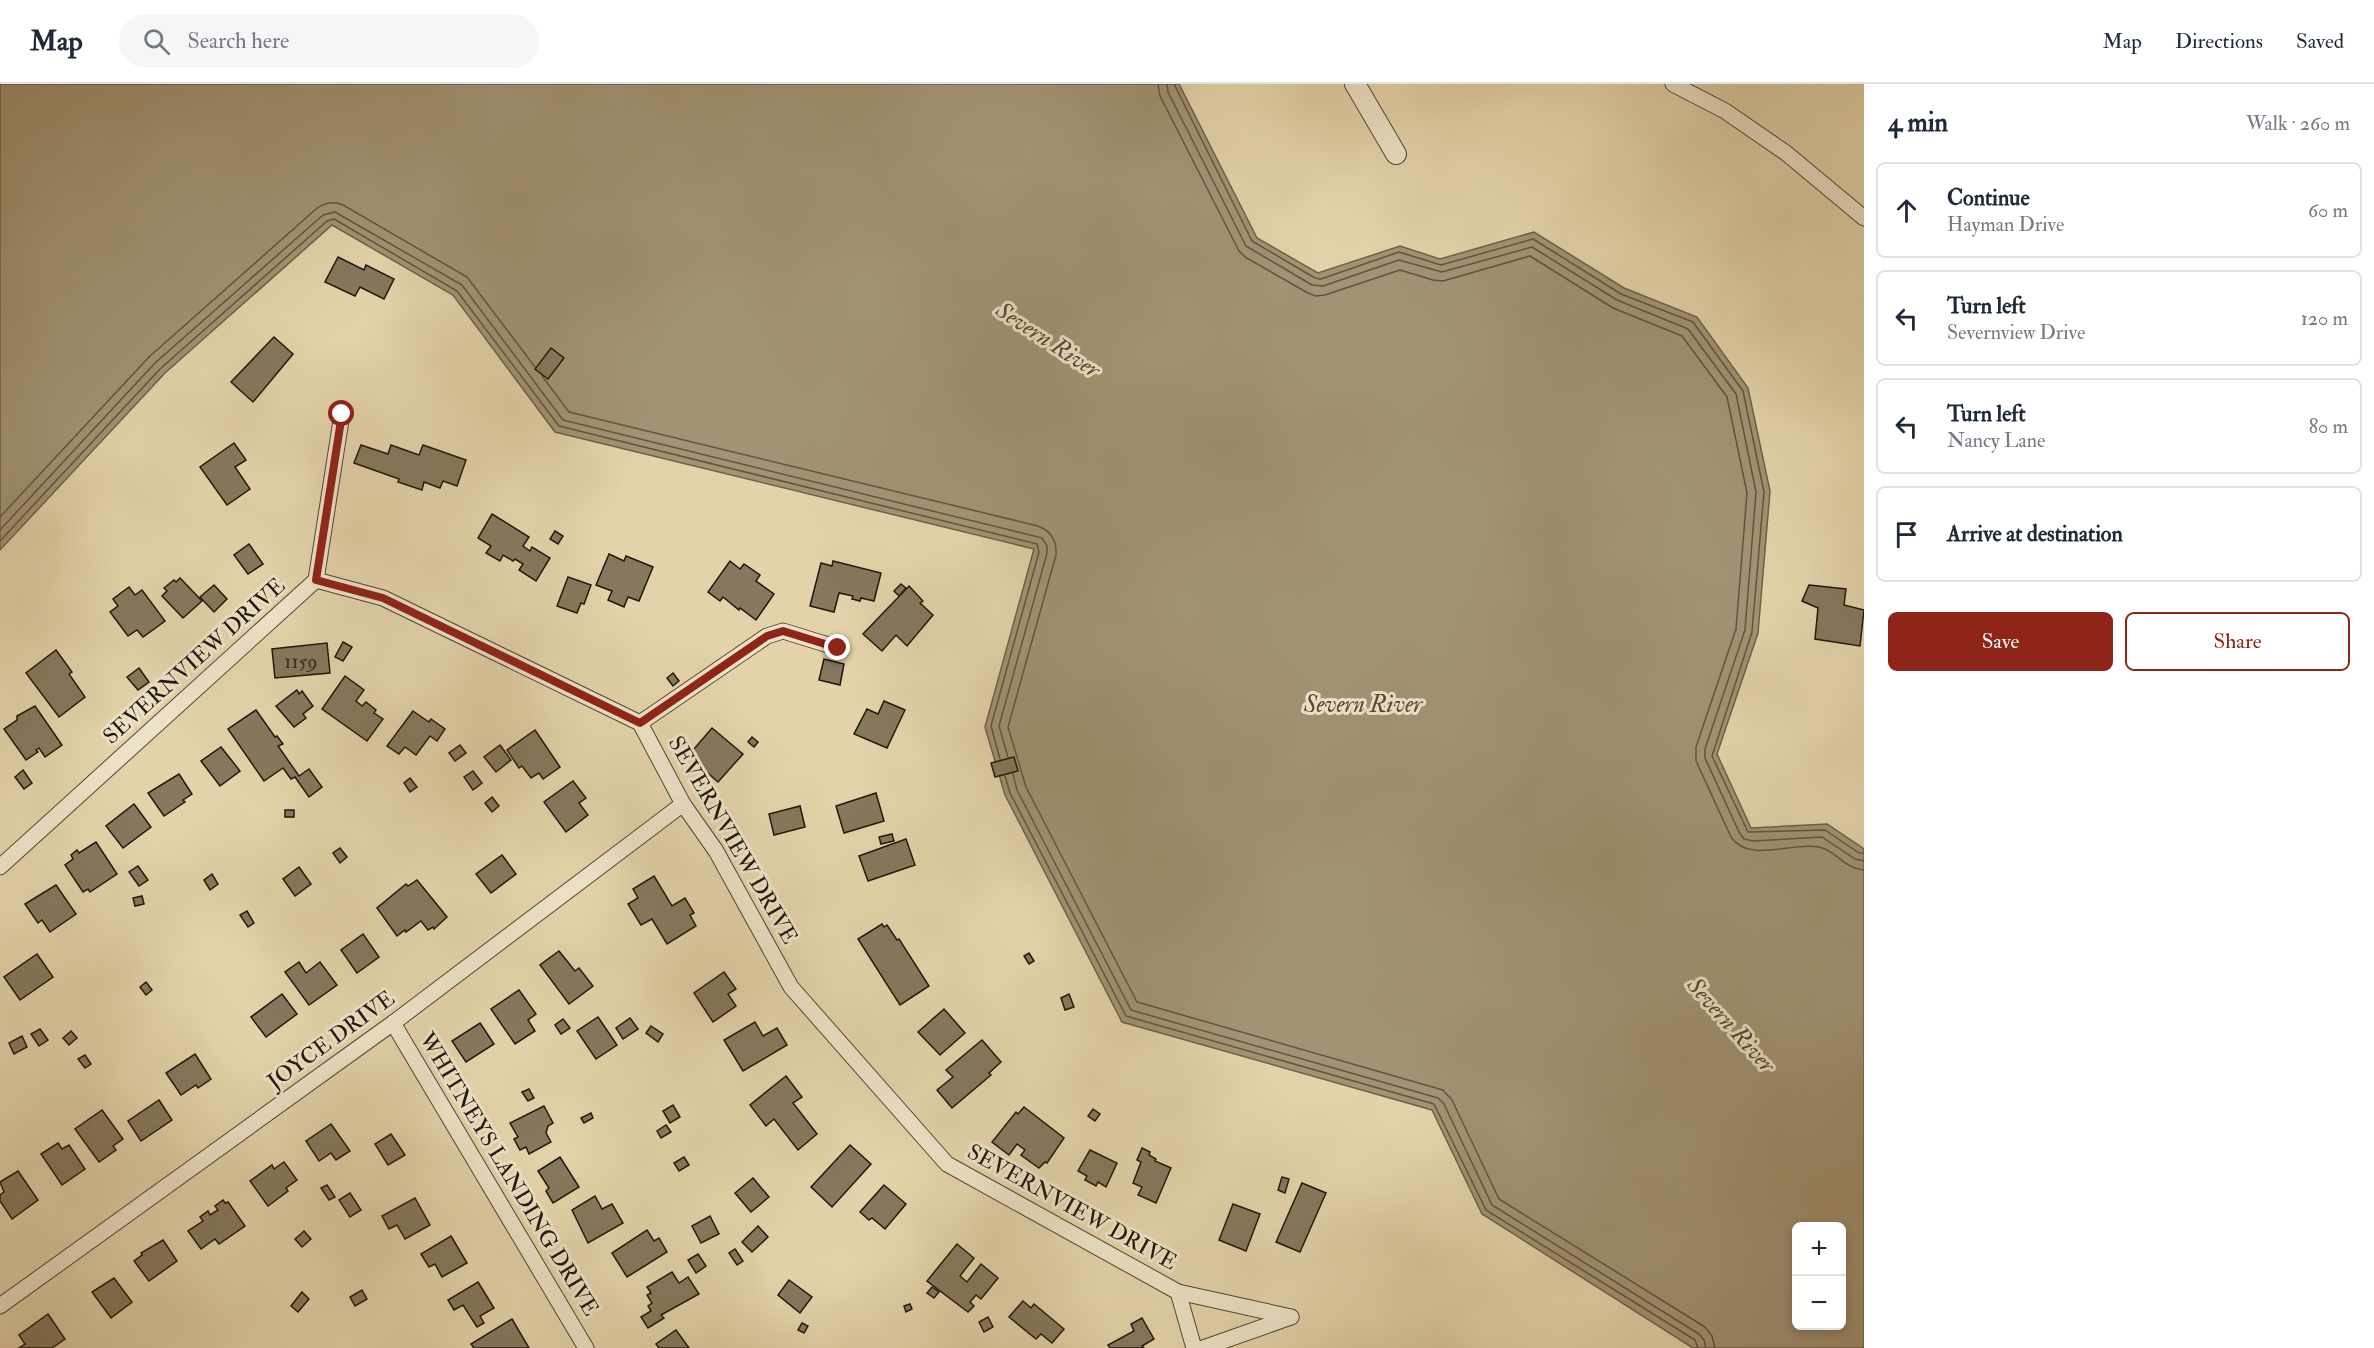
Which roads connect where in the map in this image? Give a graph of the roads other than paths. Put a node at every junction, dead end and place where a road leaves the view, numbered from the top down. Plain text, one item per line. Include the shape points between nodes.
1 (1356, 84) edge
2 (1673, 84) edge
3 (1396, 154) dead end
4 (1864, 218) edge
5 (342, 414) dead end
6 (316, 580) junction
7 (838, 648) dead end
8 (640, 723) junction
9 (683, 804) junction
10 (0, 867) edge
11 (393, 1023) junction
12 (1178, 1292) junction
13 (0, 1306) edge
14 (586, 1348) edge
15 (1194, 1348) edge
16 (1203, 1348) edge

1 - 3 street
2 - 4 street via 1725,111 1786,153
5 - 6 street
6 - 8 street, SEVERNVIEW DRIVE via 383,598
6 - 10 street, SEVERNVIEW DRIVE
7 - 8 street via 783,631 767,636
8 - 9 street, SEVERNVIEW DRIVE
9 - 11 street, JOYCE DRIVE
9 - 12 street, SEVERNVIEW DRIVE via 716,851 791,987 947,1164
11 - 13 street, JOYCE DRIVE
11 - 14 street, WHITNEYS LANDING DRIVE
12 - 15 street, SEVERNVIEW DRIVE
12 - 16 street via 1291,1317

